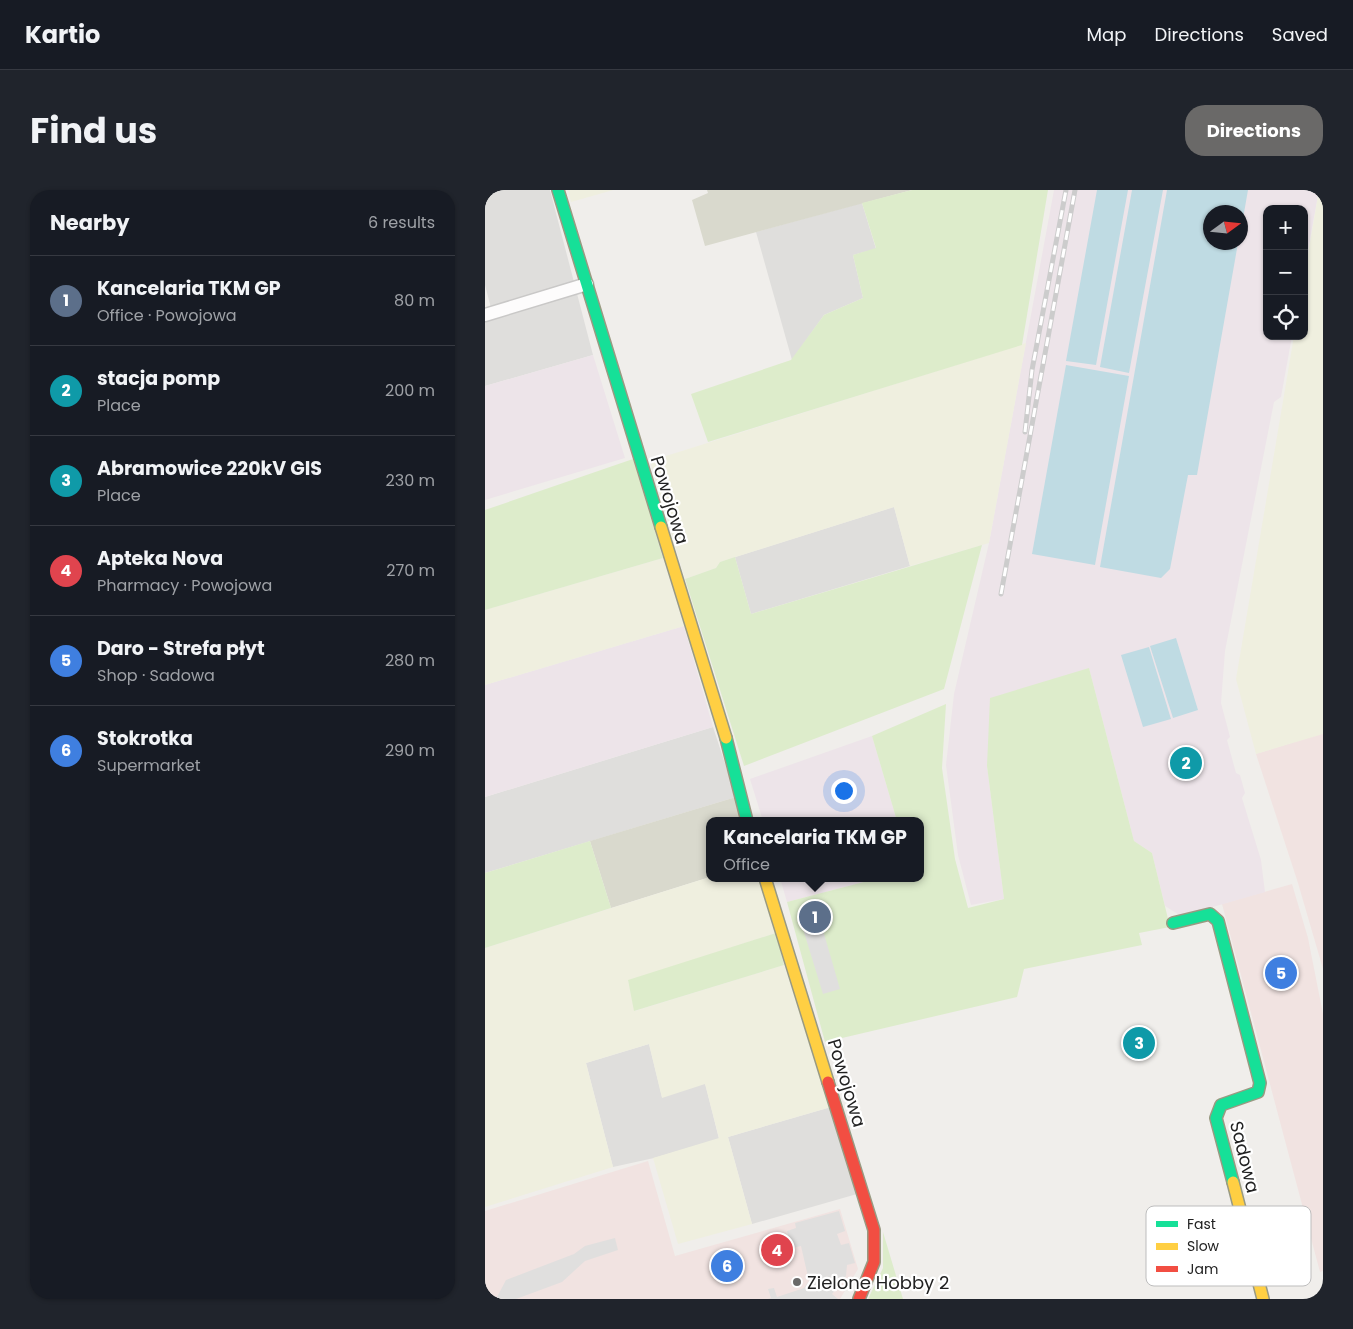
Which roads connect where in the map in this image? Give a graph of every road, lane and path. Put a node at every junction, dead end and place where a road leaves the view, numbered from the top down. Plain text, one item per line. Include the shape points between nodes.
1 (558, 190) edge
2 (587, 284) junction
3 (485, 316) edge
4 (746, 817) edge
5 (766, 882) edge
6 (1173, 924) dead end
7 (1239, 1206) edge
8 (1260, 1286) edge
9 (859, 1299) edge
10 (1263, 1299) edge

1 - 2 street, Powojowa
2 - 3 street
2 - 4 street, Powojowa via 727,742
5 - 9 street, Powojowa via 872,1224 874,1262
6 - 7 street, Sadowa via 1210,914 1218,921 1260,1083 1258,1092 1221,1105 1217,1118
8 - 10 street, Sadowa

